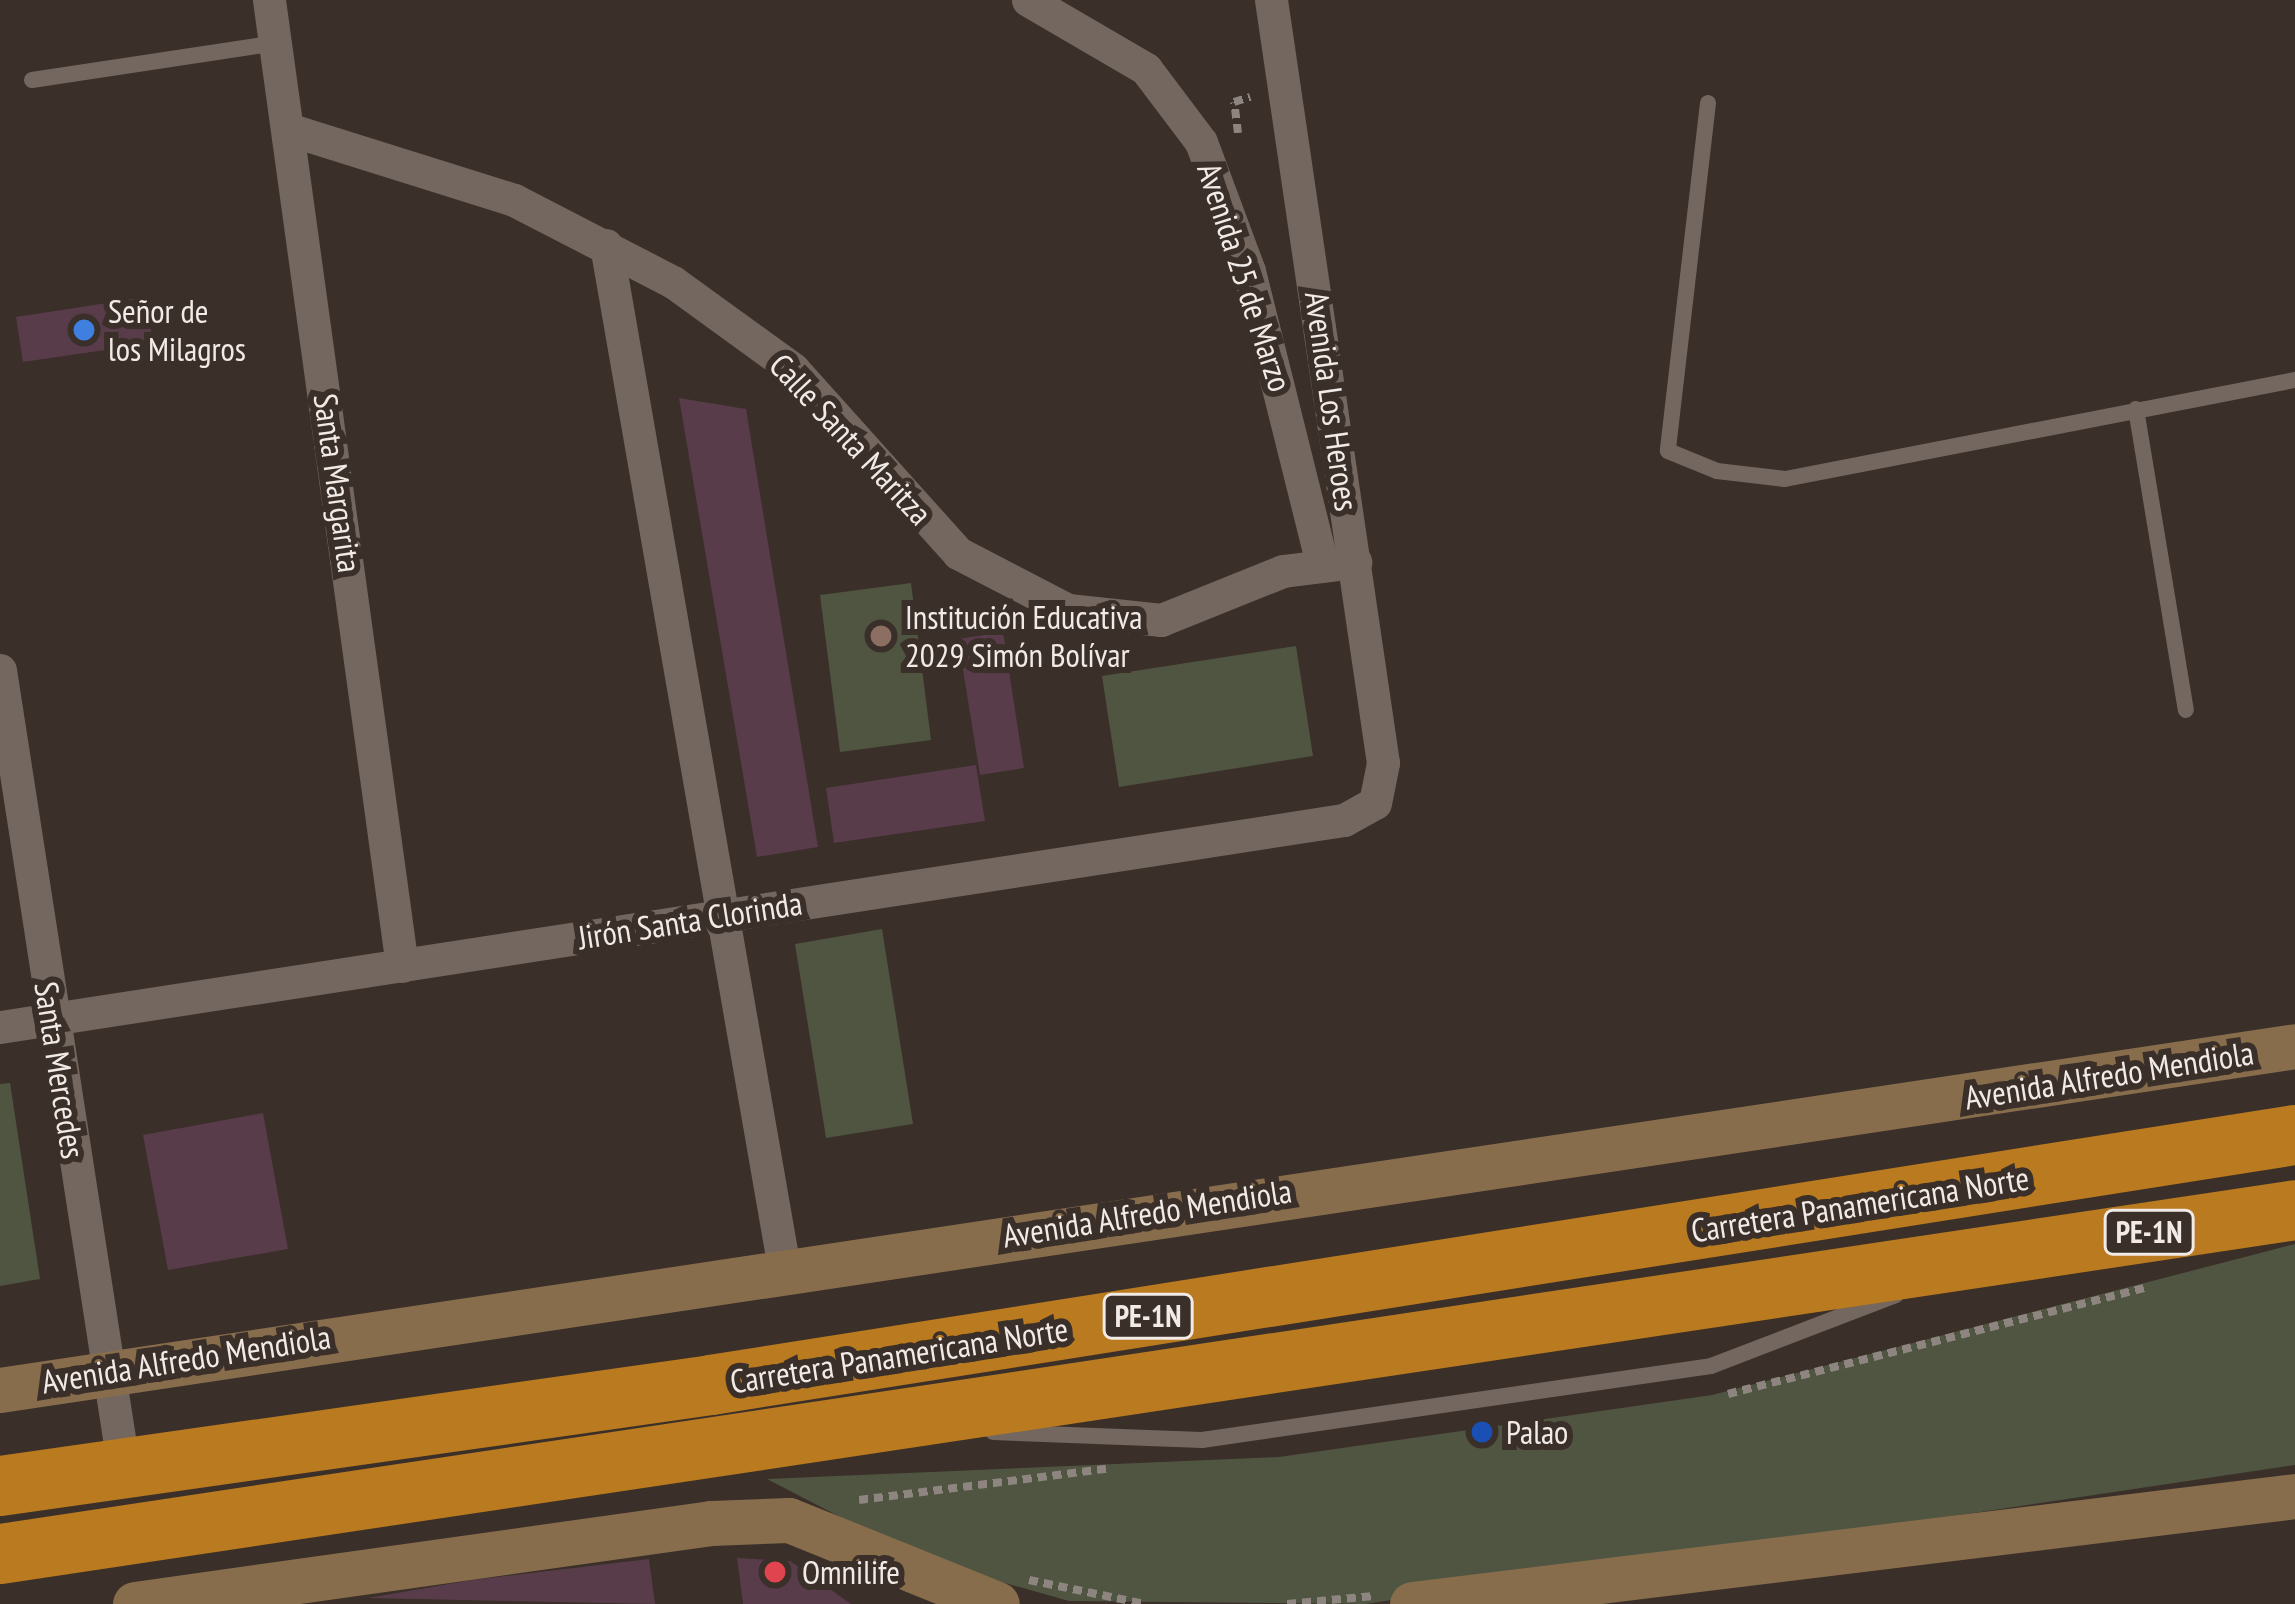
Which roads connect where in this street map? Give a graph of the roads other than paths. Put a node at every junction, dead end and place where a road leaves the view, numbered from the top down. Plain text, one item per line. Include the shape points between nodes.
1 (269, 0) edge
2 (1028, 0) edge
3 (1271, 0) edge
4 (277, 43) junction
5 (32, 80) dead end
6 (1708, 103) dead end
7 (291, 130) junction
8 (606, 245) junction
9 (2295, 380) edge
10 (2136, 409) junction
11 (1338, 563) junction
12 (0, 670) edge
13 (2186, 710) dead end
14 (1376, 803) joint
15 (720, 914) junction
16 (402, 966) junction
17 (51, 1019) junction
18 (0, 1027) edge
19 (2295, 1046) edge
20 (2295, 1136) edge
21 (2295, 1210) edge
22 (784, 1268) junction
23 (108, 1372) junction
24 (0, 1390) edge
25 (124, 1470) junction
26 (0, 1486) edge
27 (2294, 1500) edge
28 (0, 1554) edge
29 (307, 1591) edge
30 (946, 1593) edge
31 (135, 1604) edge
32 (997, 1604) edge
33 (1412, 1604) edge

1 - 4 street, Santa Margarita
2 - 11 street, Avenida 25 de Marzo via 1145,70 1201,142
3 - 11 street, Avenida Los Heroes
4 - 5 lane
4 - 7 street, Santa Margarita
6 - 10 lane via 1668,452 1717,471 1785,479
7 - 8 street, Calle Santa Maritza via 430,168
7 - 16 street, Santa Margarita
8 - 11 street, Calle Santa Maritza via 673,281 793,368 958,554 1016,590 1099,617 1161,620 1283,571
8 - 15 street
9 - 10 lane
10 - 13 lane
11 - 14 street, Avenida Los Heroes via 1383,763
12 - 17 street, Santa Mercedes
14 - 15 street, Jirón Santa Clorinda via 1344,820
15 - 16 street, Jirón Santa Clorinda
15 - 22 street
16 - 17 street, Jirón Santa Clorinda
17 - 18 street, Jirón Santa Clorinda
17 - 23 street, Santa Mercedes
19 - 22 main road, Avenida Alfredo Mendiola
20 - 25 highway, Carretera Panamericana Norte / PE-1N
21 - 28 highway, Carretera Panamericana Norte / PE-1N
22 - 23 main road, Avenida Alfredo Mendiola
23 - 24 main road, Avenida Alfredo Mendiola
23 - 25 street, Santa Mercedes
25 - 26 highway, Carretera Panamericana Norte / PE-1N
27 - 33 main road
29 - 30 main road via 711,1522 789,1520
29 - 31 main road
30 - 32 main road

